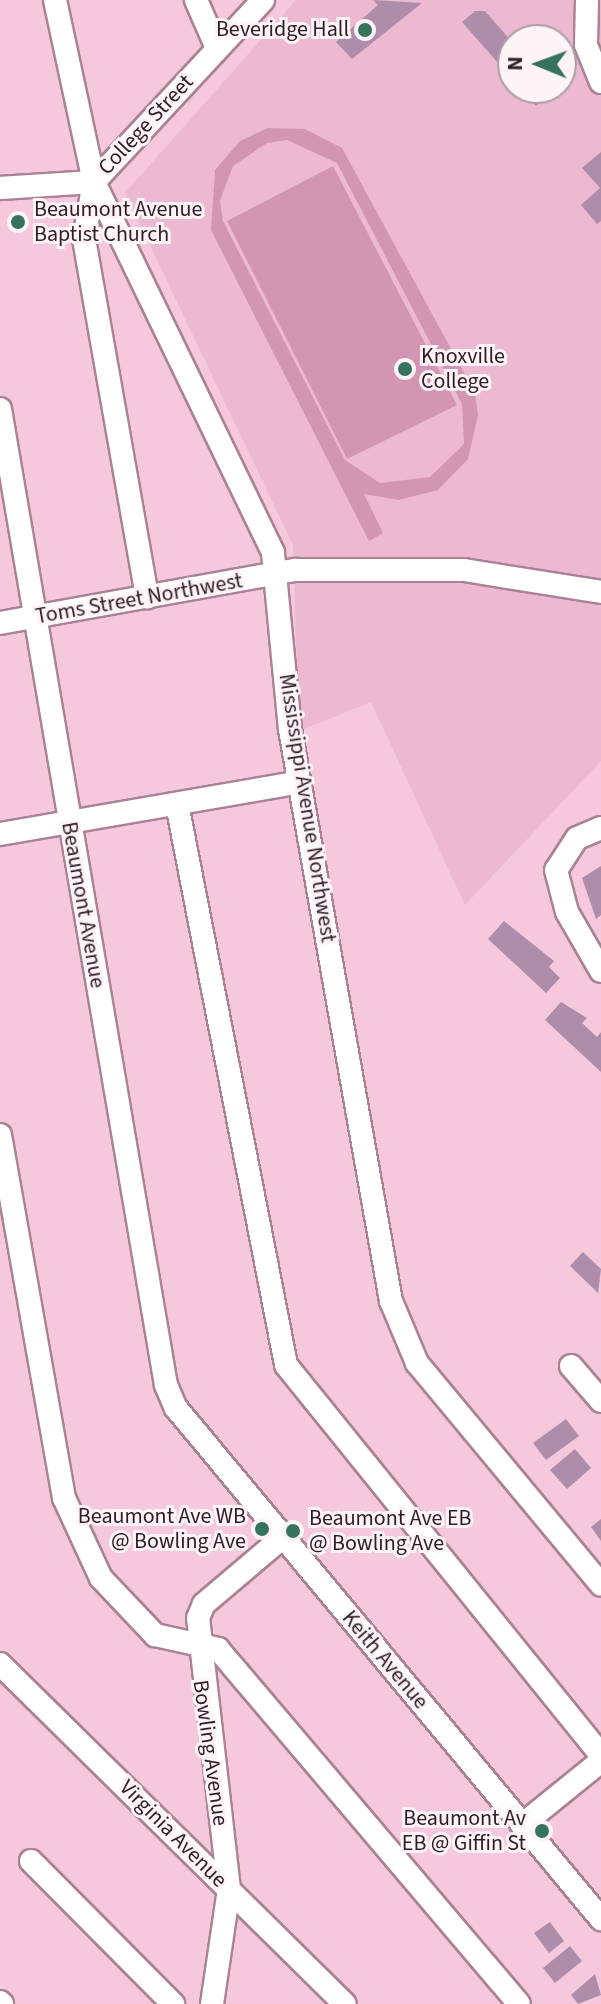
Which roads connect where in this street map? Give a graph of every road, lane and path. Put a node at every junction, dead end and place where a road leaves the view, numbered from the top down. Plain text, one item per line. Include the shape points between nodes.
1 (55, 0) edge
2 (196, 0) edge
3 (263, 0) edge
4 (587, 0) edge
5 (217, 48) junction
6 (601, 82) edge
7 (94, 182) junction
8 (0, 188) edge
9 (0, 409) edge
10 (278, 575) junction
11 (601, 592) edge
12 (147, 598) junction
13 (35, 618) junction
14 (0, 623) edge
15 (300, 782) junction
16 (177, 804) junction
17 (67, 820) junction
18 (601, 828) edge
19 (0, 834) edge
20 (601, 971) edge
21 (0, 1135) edge
22 (571, 1366) dead end
23 (173, 1399) joint
24 (601, 1401) edge
25 (283, 1537) junction
26 (601, 1585) edge
27 (197, 1646) junction
28 (0, 1664) edge
29 (601, 1755) edge
30 (601, 1761) edge
31 (522, 1825) junction
32 (31, 1861) dead end
33 (229, 1889) junction
34 (601, 1919) edge
35 (173, 2004) edge
36 (212, 2004) edge
37 (345, 2004) edge
38 (519, 2004) edge

1 - 7 street, Mississippi Avenue Northwest
2 - 5 street
3 - 5 street, College Street
4 - 6 street via 586,45
5 - 7 street, College Street
7 - 8 street, College Street
7 - 10 street, Mississippi Avenue Northwest via 247,487
7 - 12 street via 84,239
9 - 13 street, Beaumont Avenue
10 - 11 street, Toms Street Northwest via 403,566
10 - 12 street, Toms Street Northwest
10 - 15 street, Mississippi Avenue Northwest
12 - 13 street, Toms Street Northwest
13 - 14 street, Toms Street Northwest
13 - 17 street, Beaumont Avenue
15 - 16 street
15 - 26 street, Mississippi Avenue Northwest via 391,1301 417,1363
16 - 17 street
16 - 29 street via 286,1365
17 - 19 street
17 - 23 street, Beaumont Avenue
18 - 20 street via 577,838 556,870 567,912
21 - 27 street via 75,1534 101,1578 155,1635
22 - 24 street
23 - 25 street, Keith Avenue
25 - 27 street, Bowling Avenue via 204,1604
25 - 31 street, Keith Avenue
27 - 33 street, Bowling Avenue
27 - 38 street via 218,1649
28 - 33 street, Virginia Avenue
30 - 31 street
31 - 34 street, Keith Avenue
32 - 35 street
33 - 36 street, Bowling Avenue
33 - 37 street, Virginia Avenue

